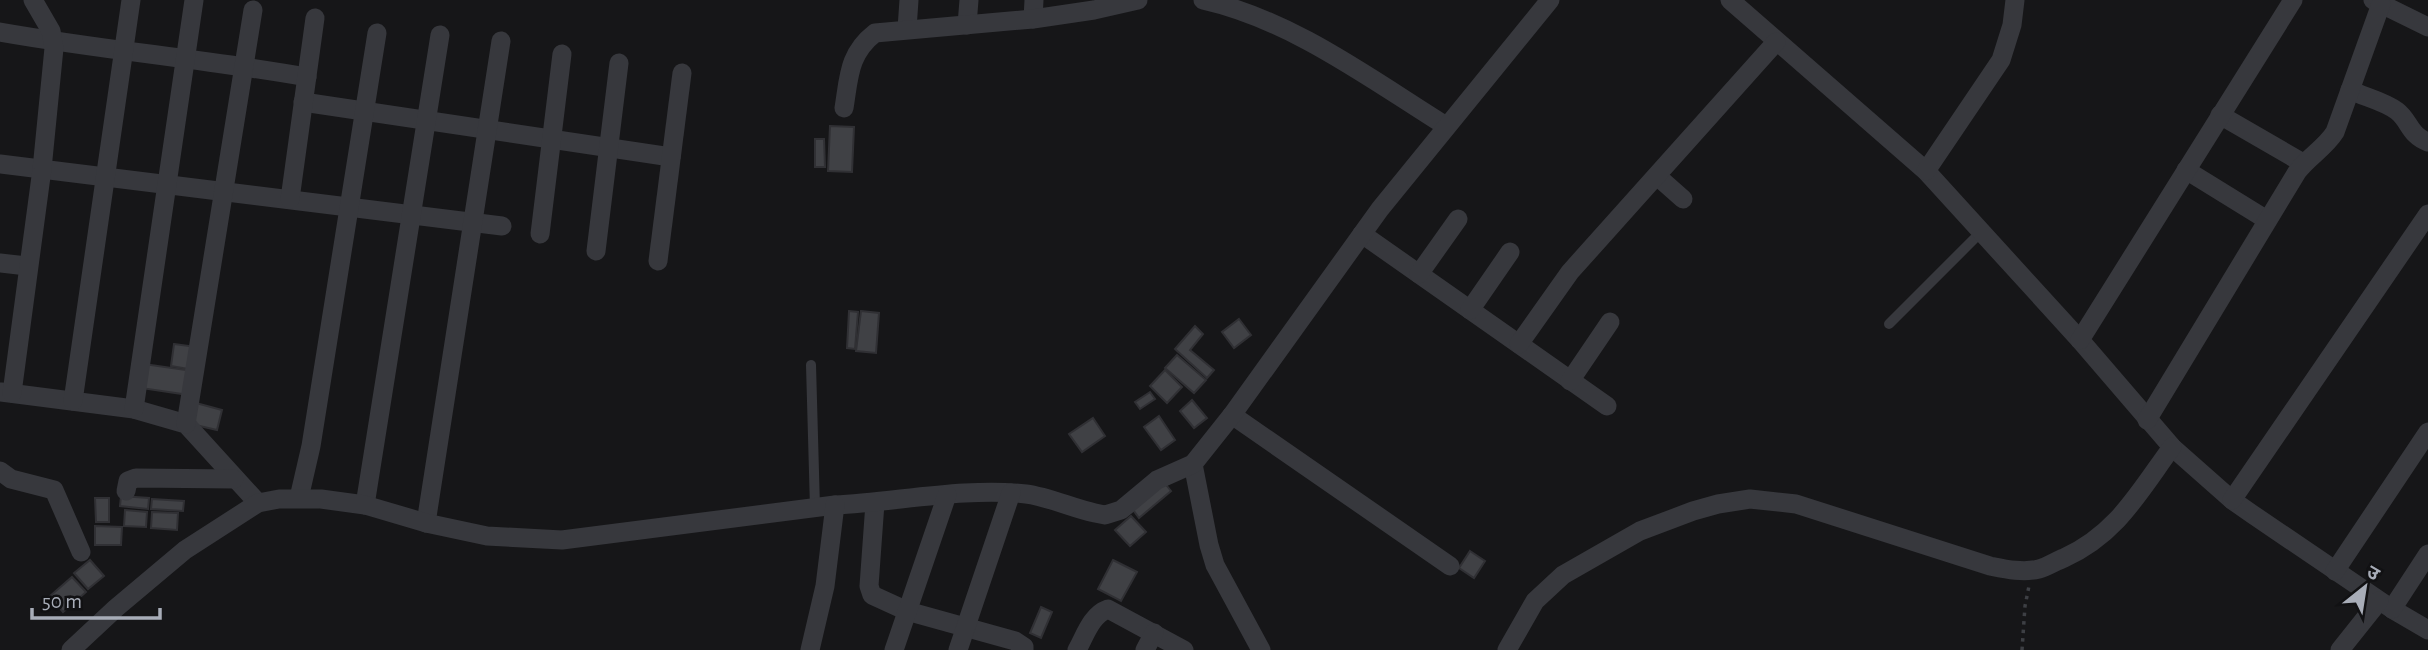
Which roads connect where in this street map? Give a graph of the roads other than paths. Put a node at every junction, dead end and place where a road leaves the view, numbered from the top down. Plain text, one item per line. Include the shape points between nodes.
1 (33, 0) edge
2 (131, 0) edge
3 (194, 0) edge
4 (909, 0) edge
5 (970, 0) edge
6 (1138, 0) edge
7 (1203, 0) edge
8 (1550, 0) edge
9 (2015, 0) edge
10 (2293, 0) edge
11 (2377, 2) edge
12 (1737, 3) edge
13 (253, 10) dead end
14 (1033, 10) edge
15 (315, 18) dead end
16 (967, 24) junction
17 (2428, 26) edge
18 (907, 30) junction
19 (0, 32) edge
20 (377, 33) dead end
21 (439, 35) dead end
22 (54, 41) junction
23 (501, 41) dead end
24 (1776, 42) junction
25 (124, 50) junction
26 (562, 54) dead end
27 (186, 58) junction
28 (620, 63) dead end
29 (246, 66) junction
30 (682, 73) dead end
31 (307, 77) junction
32 (2350, 90) junction
33 (303, 102) junction
34 (844, 108) dead end
35 (364, 111) junction
36 (2220, 116) junction
37 (426, 120) junction
38 (1446, 126) junction
39 (487, 129) junction
40 (552, 139) junction
41 (2428, 142) edge
42 (609, 148) junction
43 (671, 157) junction
44 (2303, 163) junction
45 (0, 164) edge
46 (42, 169) junction
47 (2186, 170) junction
48 (1926, 171) junction
49 (106, 176) junction
50 (1657, 176) junction
51 (166, 184) junction
52 (223, 192) junction
53 (290, 199) junction
54 (1683, 199) dead end
55 (349, 206) junction
56 (411, 214) junction
57 (2428, 214) edge
58 (1458, 219) dead end
59 (2267, 220) junction
60 (473, 222) junction
61 (502, 226) dead end
62 (1981, 232) junction
63 (540, 234) dead end
64 (1362, 234) junction
65 (596, 251) dead end
66 (1510, 252) dead end
67 (658, 261) dead end
68 (0, 263) edge
69 (27, 266) junction
70 (1419, 274) junction
71 (1470, 310) junction
72 (1610, 322) dead end
73 (1888, 324) dead end
74 (2080, 340) junction
75 (1519, 344) junction
76 (811, 365) dead end
77 (1570, 381) junction
78 (6, 392) edge
79 (73, 401) junction
80 (1606, 406) dead end
81 (134, 410) junction
82 (1232, 415) junction
83 (2147, 420) junction
84 (186, 424) junction
85 (2428, 432) edge
86 (2172, 447) junction
87 (1193, 464) junction
88 (0, 471) edge
89 (234, 479) junction
90 (126, 491) dead end
91 (1011, 493) junction
92 (947, 495) junction
93 (299, 498) junction
94 (2232, 500) junction
95 (258, 503) junction
96 (875, 503) junction
97 (365, 505) junction
98 (835, 505) junction
99 (814, 508) junction
100 (426, 523) junction
101 (81, 552) dead end
102 (2428, 554) edge
103 (1450, 566) dead end
104 (2335, 571) junction
105 (2421, 572) edge
106 (2386, 605) junction
107 (907, 611) junction
108 (965, 629) junction
109 (2428, 630) edge
110 (1150, 641) edge
111 (71, 650) edge
112 (810, 650) edge
113 (894, 650) edge
114 (958, 650) edge
115 (1024, 650) edge
116 (1077, 650) edge
117 (1184, 650) edge
118 (1261, 650) edge
119 (1507, 650) edge
120 (2340, 650) edge

1 - 22 street
2 - 25 street
3 - 27 street
4 - 18 street
5 - 16 street
6 - 14 street via 1094,10
7 - 38 street via 1239,9 1310,42
8 - 38 street
9 - 48 street via 2001,60
10 - 36 street
11 - 17 street
11 - 32 street
12 - 24 street
13 - 29 street
14 - 16 street
15 - 31 street
16 - 18 street
18 - 34 street via 875,33 864,41 852,64
19 - 22 street
20 - 35 street
21 - 37 street
22 - 25 street
22 - 46 street
23 - 39 street
24 - 48 street
24 - 50 street
25 - 27 street
25 - 49 street
26 - 40 street
27 - 29 street
27 - 51 street
28 - 42 street
29 - 31 street
29 - 52 street
30 - 43 street
31 - 33 street
32 - 41 street via 2395,109 2410,131
32 - 44 street via 2329,141
33 - 35 street
33 - 53 street
35 - 37 street
35 - 55 street
36 - 44 street
36 - 47 street
37 - 39 street
37 - 56 street
38 - 64 street
39 - 40 street
39 - 60 street
40 - 42 street
40 - 63 street
42 - 43 street
42 - 65 street
43 - 67 street
44 - 59 street
45 - 46 street
46 - 49 street
46 - 69 street
47 - 59 street
47 - 74 street
48 - 62 street
49 - 51 street
49 - 79 street
50 - 54 street
50 - 75 street via 1570,272
51 - 52 street
51 - 81 street
52 - 53 street
52 - 84 street
53 - 55 street
55 - 56 street
55 - 93 street via 309,461
56 - 60 street
56 - 97 street
57 - 94 street
58 - 70 street
59 - 83 street
60 - 61 street
60 - 100 street
62 - 73 lane
62 - 74 street
64 - 70 street
64 - 82 street
66 - 71 street
68 - 69 street
69 - 78 street
70 - 71 street
71 - 75 street
72 - 77 street
74 - 83 street
75 - 77 street
76 - 99 lane
77 - 80 street
78 - 79 street
79 - 81 street
81 - 84 street
82 - 87 street
82 - 103 street
83 - 86 street
84 - 89 street
85 - 104 street
86 - 94 street
86 - 119 street via 2105,533 2084,549 2039,569 1990,566 1796,504 1739,500 1693,511 1640,531 1563,575 1535,601
87 - 91 street via 1157,480 1113,514
87 - 118 street via 1215,565
88 - 101 street via 54,490
89 - 90 street via 136,478 128,481
89 - 95 street
91 - 92 street
91 - 108 street
92 - 96 street
92 - 107 street
93 - 95 street
93 - 97 street
94 - 104 street
95 - 111 street via 176,557
96 - 98 street
96 - 107 street via 869,586 872,595
97 - 100 street
98 - 99 street
98 - 112 street via 825,586
99 - 100 street via 562,540 487,536
102 - 105 street
104 - 106 street
105 - 106 street
106 - 109 street
106 - 120 street
107 - 108 street
107 - 113 street
108 - 114 street
108 - 115 street via 1015,642
110 - 116 street via 1108,609 1094,618
110 - 117 street

